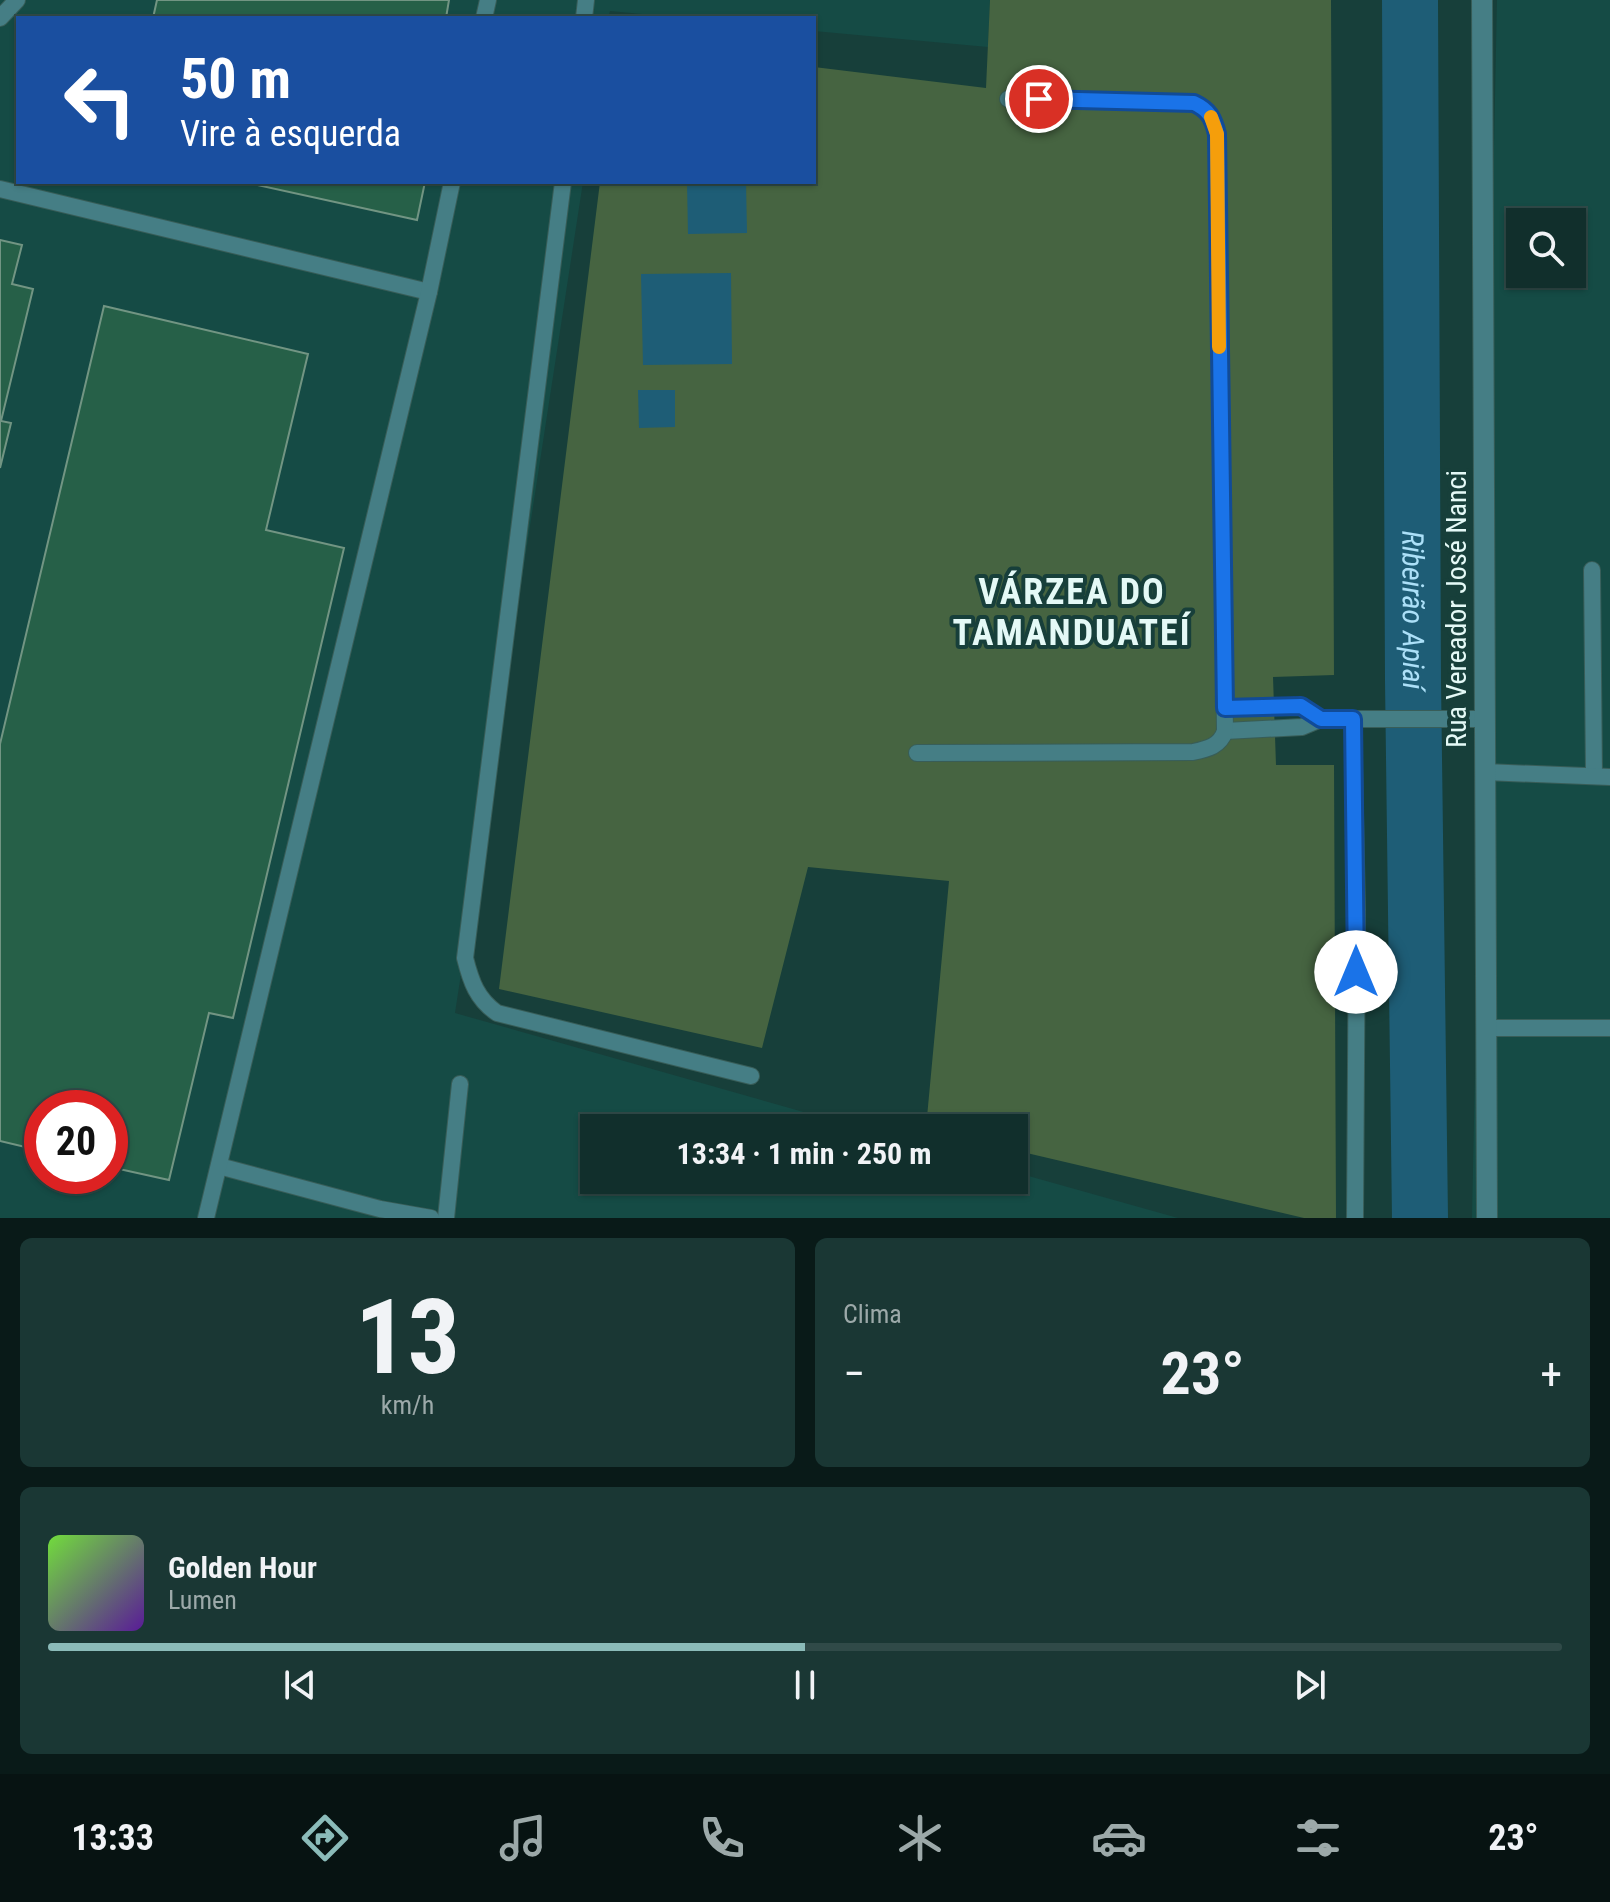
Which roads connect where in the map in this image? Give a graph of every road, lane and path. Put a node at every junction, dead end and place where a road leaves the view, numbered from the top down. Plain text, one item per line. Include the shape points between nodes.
1 (17, 0) edge
2 (1482, 0) edge
3 (0, 18) edge
4 (1008, 99) dead end
5 (452, 184) edge
6 (563, 184) edge
7 (0, 189) edge
8 (429, 292) junction
9 (1592, 570) dead end
10 (1225, 708) junction
11 (1321, 719) junction
12 (1353, 719) junction
13 (1485, 719) junction
14 (1225, 731) junction
15 (917, 753) dead end
16 (1485, 772) junction
17 (1602, 776) edge
18 (1486, 1028) junction
19 (1610, 1028) edge
20 (751, 1076) dead end
21 (460, 1084) dead end
22 (219, 1166) junction
23 (206, 1218) edge
24 (431, 1218) edge
25 (446, 1218) edge
26 (1355, 1218) edge
27 (1487, 1218) edge

1 - 3 lane
2 - 13 street, Rua Vereador José Nanci
4 - 10 lane via 1194,103 1213,121
5 - 8 lane
6 - 20 lane via 465,958 473,986 497,1013
7 - 8 lane
8 - 22 lane
9 - 17 lane
10 - 11 lane via 1301,706
10 - 14 lane
11 - 12 lane
11 - 14 lane via 1302,727
12 - 13 lane
12 - 26 lane
13 - 16 street, Rua Vereador José Nanci
14 - 15 lane via 1215,745 1193,752
16 - 17 lane
16 - 18 street, Rua Vereador José Nanci
18 - 19 lane
18 - 27 street, Rua Vereador José Nanci
21 - 25 lane
22 - 23 lane
22 - 24 lane

